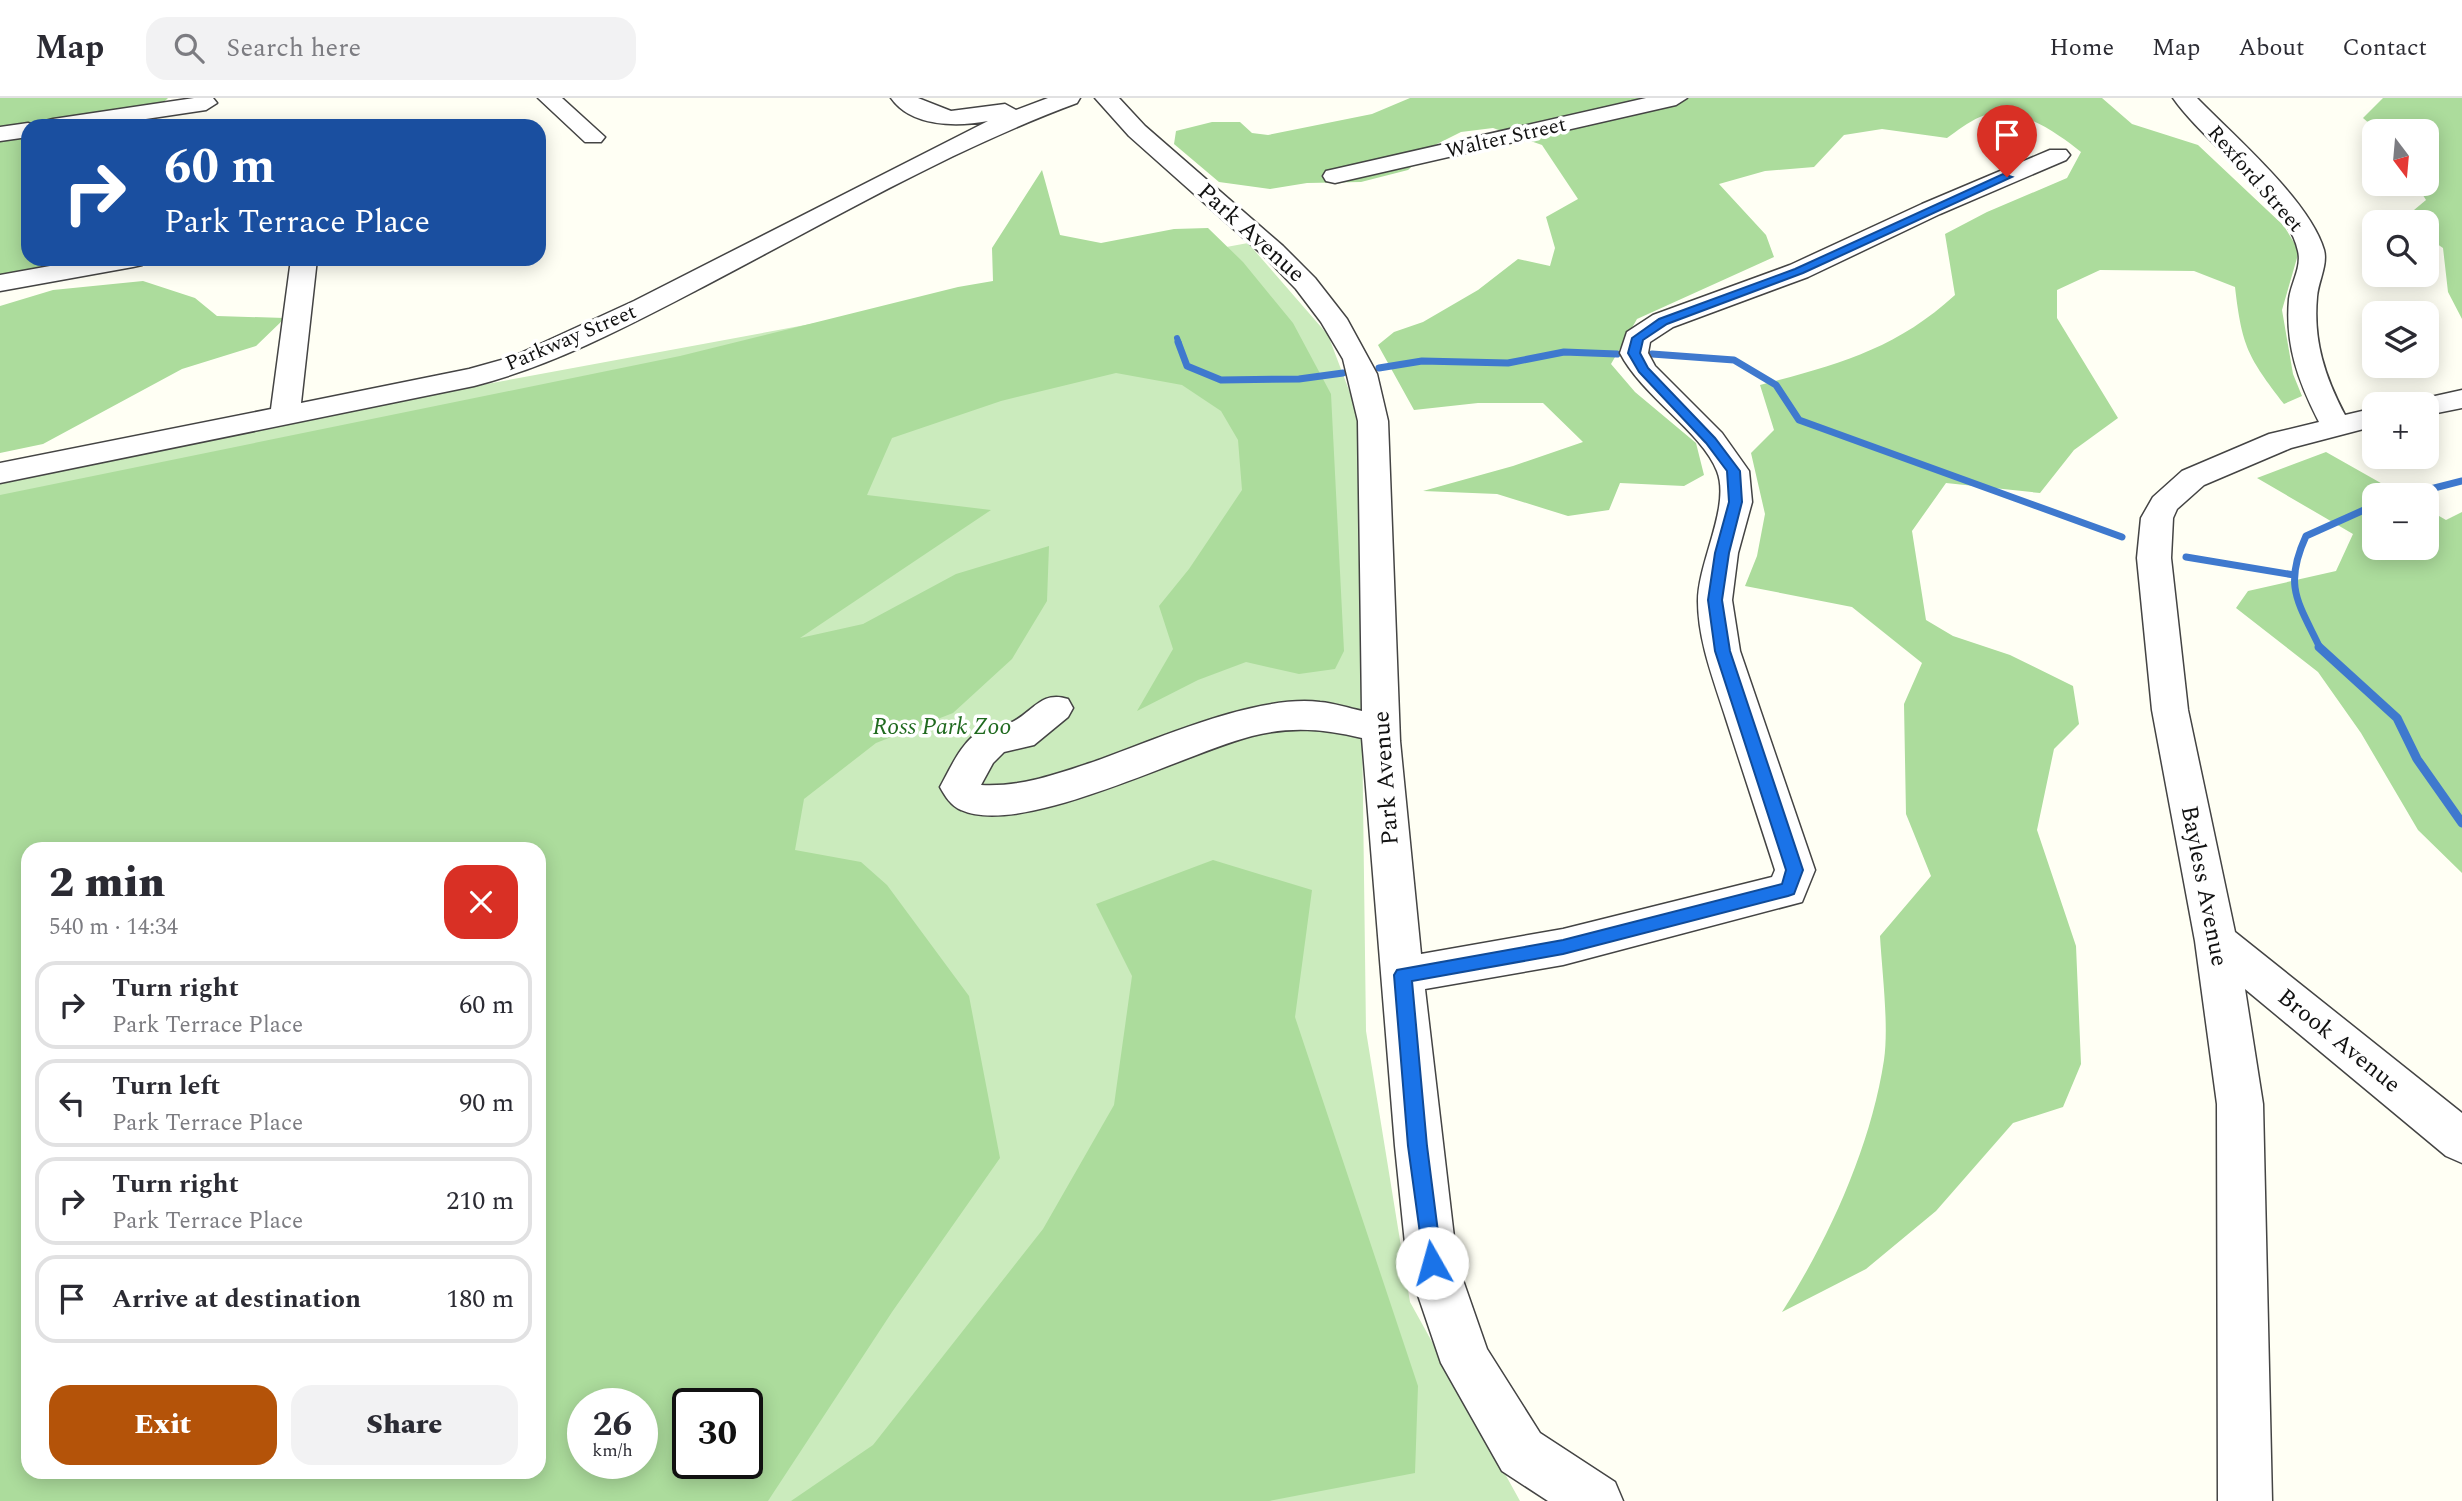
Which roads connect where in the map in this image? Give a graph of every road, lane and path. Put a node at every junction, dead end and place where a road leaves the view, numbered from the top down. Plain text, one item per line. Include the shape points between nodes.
1 (549, 98) edge
2 (902, 98) edge
3 (1106, 98) edge
4 (1676, 98) edge
5 (2184, 98) edge
6 (1065, 99) edge
7 (209, 106) edge
8 (108, 119) edge
9 (21, 131) edge
10 (0, 134) edge
11 (593, 137) dead end
12 (2058, 155) dead end
13 (1335, 176) dead end
14 (94, 266) edge
15 (303, 266) edge
16 (0, 283) edge
17 (2462, 399) edge
18 (2439, 404) edge
19 (285, 416) junction
20 (2362, 420) edge
21 (2335, 425) junction
22 (0, 473) edge
23 (1055, 708) dead end
24 (1381, 729) junction
25 (2216, 941) junction
26 (1403, 975) junction
27 (2462, 1142) edge
28 (1596, 1501) edge
29 (2245, 1501) edge

1 - 11 street
2 - 6 street via 928,115 950,119
3 - 24 street, Park Avenue via 1136,132 1286,260 1318,296 1357,360 1373,421
4 - 13 street, Walter Street
5 - 21 street, Rexford Street via 2295,219 2311,248 2301,345 2311,379
6 - 19 street, Parkway Street via 1002,123 644,307 522,363
7 - 8 street
9 - 10 street
12 - 26 street via 1799,271 1663,321 1637,338 1634,353 1643,370 1711,440 1733,471 1735,502 1715,600 1722,651 1795,870 1788,890 1563,947
14 - 16 street
15 - 19 street
17 - 18 street
19 - 22 street, Parkway Street
20 - 21 street, Bayless Avenue
21 - 25 street, Bayless Avenue via 2280,441 2193,478 2164,504 2157,518 2154,558 2170,709
23 - 24 street via 1021,735 993,741 959,787 972,799 1008,801 1051,791 1247,723 1289,715 1320,715
24 - 26 street, Park Avenue
25 - 27 street, Brook Avenue
25 - 29 street, Bayless Avenue via 2240,1104
26 - 28 street, Park Avenue via 1432,1263 1467,1363 1521,1452

